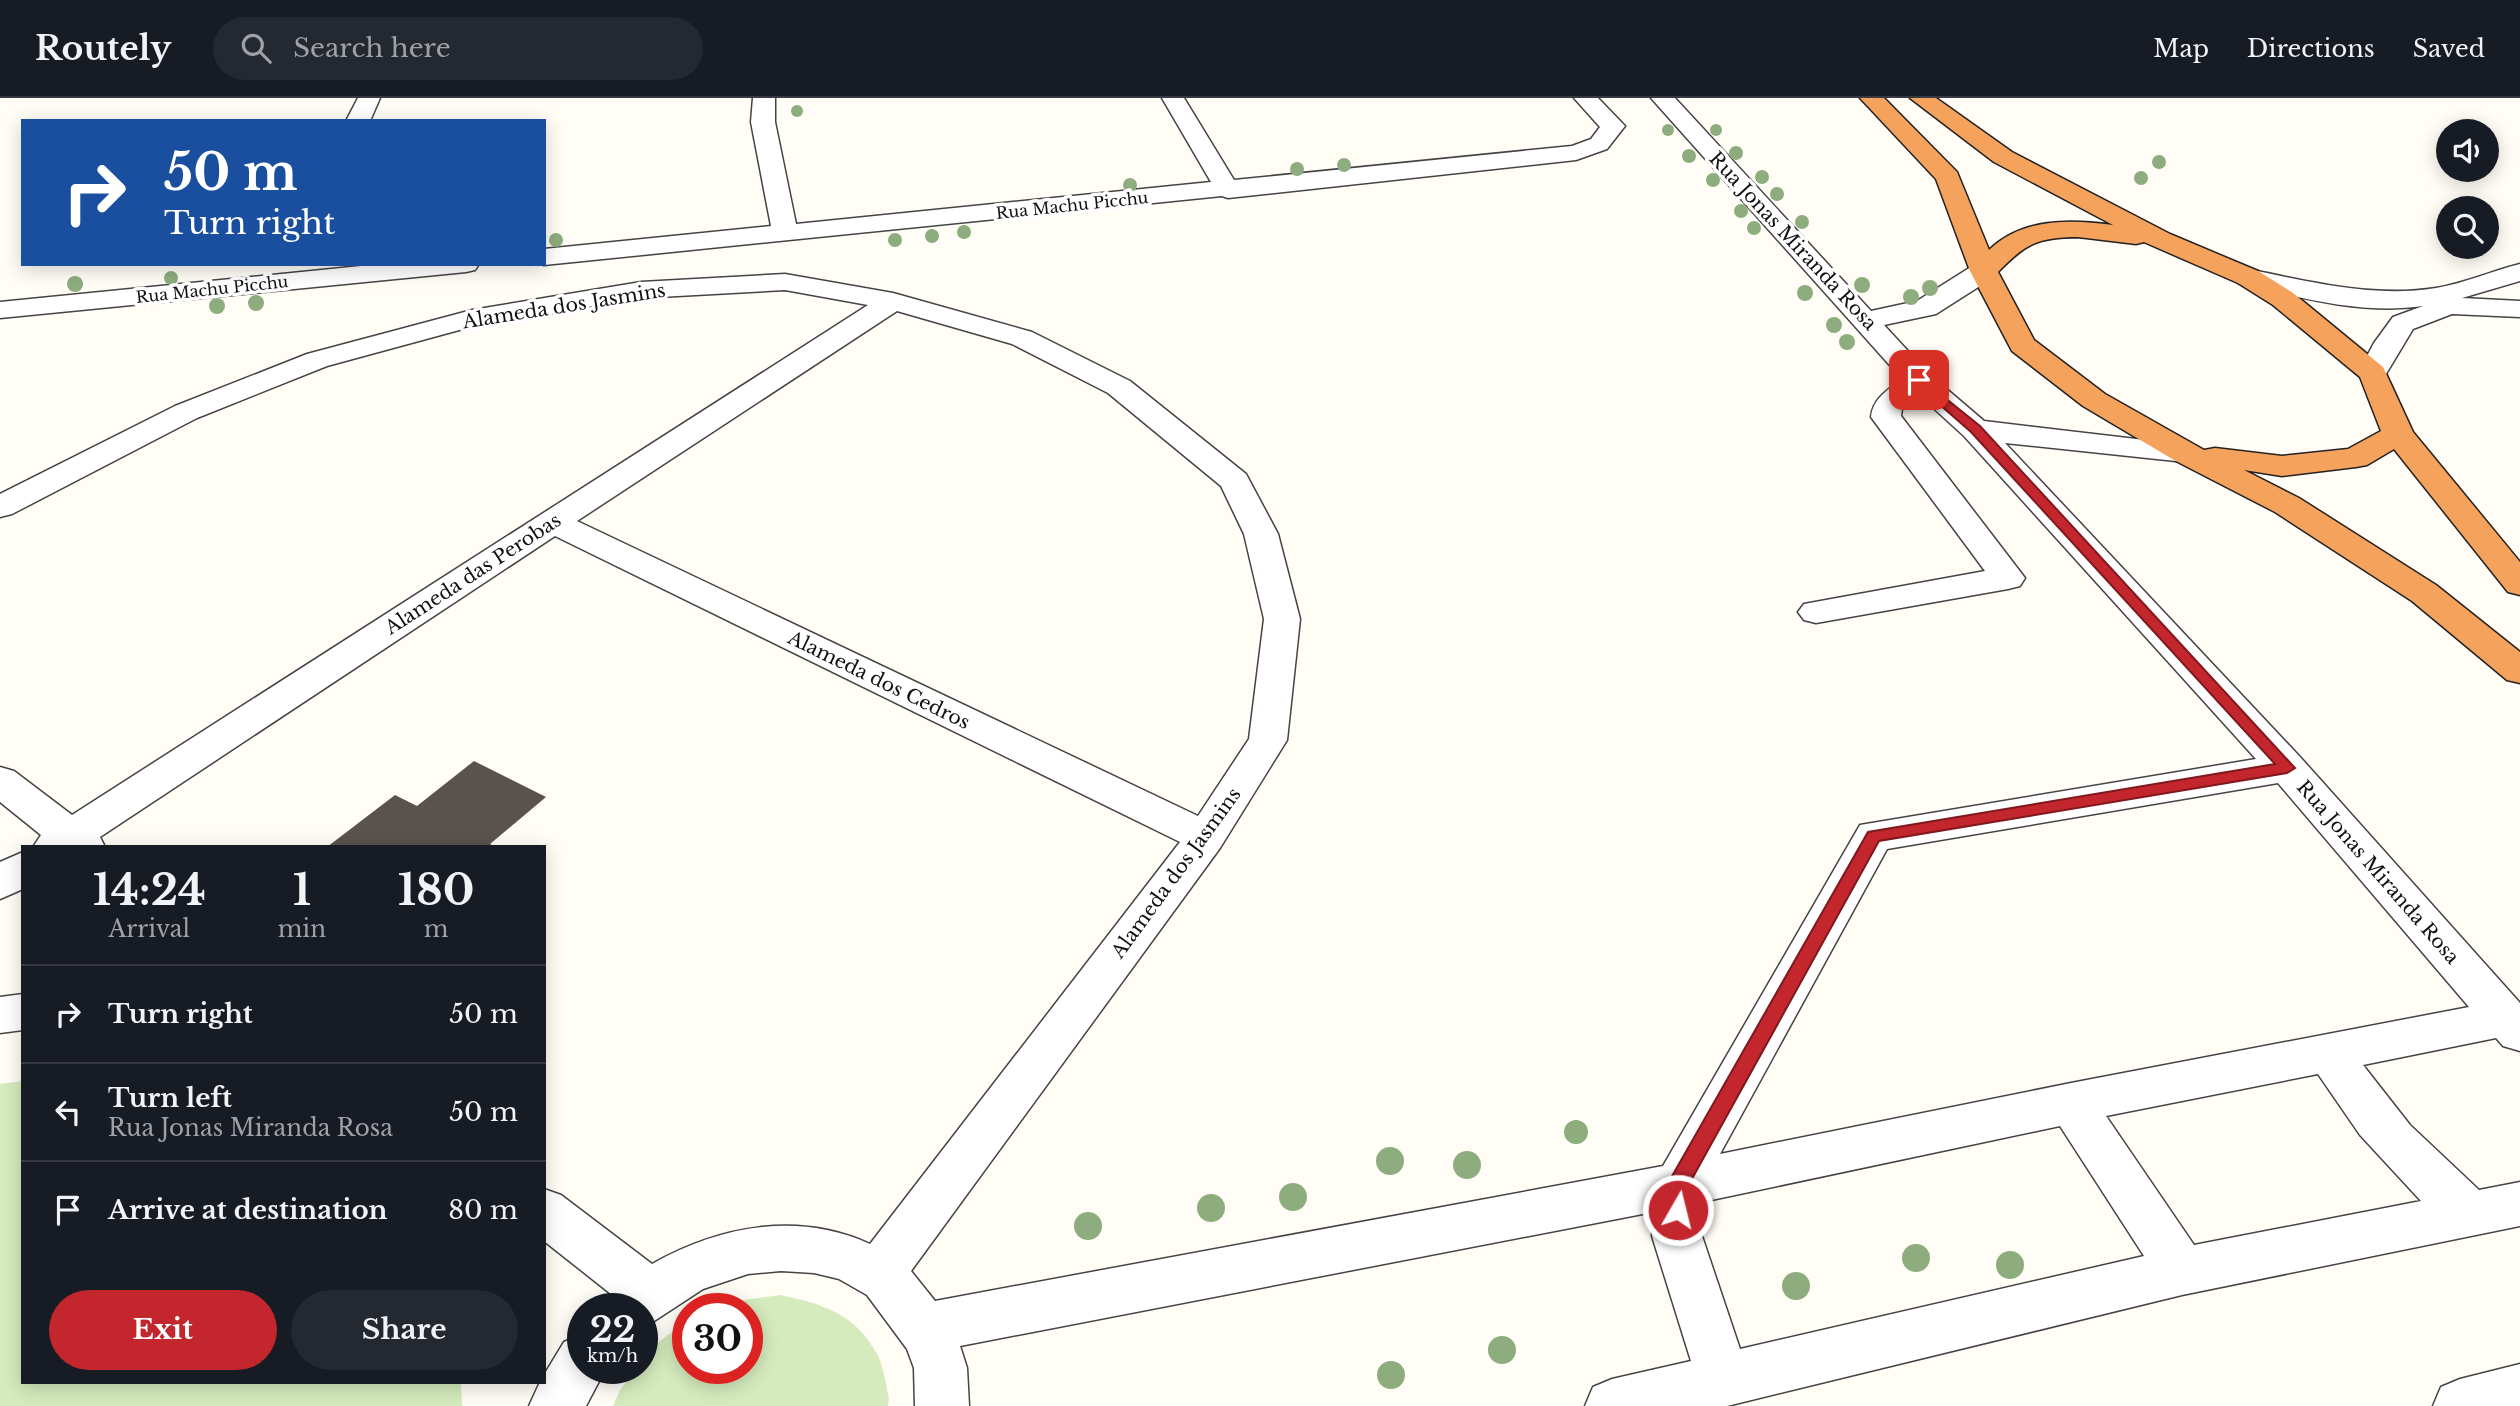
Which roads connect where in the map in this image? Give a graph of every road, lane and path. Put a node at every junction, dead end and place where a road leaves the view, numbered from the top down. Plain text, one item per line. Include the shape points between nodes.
1 (369, 98) edge
2 (764, 98) edge
3 (1173, 98) edge
4 (1585, 98) edge
5 (1662, 98) edge
6 (1871, 98) edge
7 (1921, 98) edge
8 (359, 119) edge
9 (1228, 190) junction
10 (785, 233) junction
11 (2161, 240) junction
12 (546, 257) edge
13 (427, 266) edge
14 (1984, 271) junction
15 (310, 272) edge
16 (2520, 272) edge
17 (2248, 277) junction
18 (893, 300) junction
19 (2442, 301) junction
20 (2520, 309) edge
21 (0, 310) edge
22 (1866, 320) junction
23 (2374, 373) junction
24 (1919, 380) junction
25 (1975, 429) junction
26 (2398, 434) junction
27 (2185, 453) junction
28 (0, 507) edge
29 (552, 522) junction
30 (2520, 584) edge
31 (1816, 612) dead end
32 (2520, 671) edge
33 (2287, 768) junction
34 (0, 781) edge
35 (1206, 837) junction
36 (69, 843) edge
37 (21, 869) edge
38 (0, 883) edge
39 (21, 1012) edge
40 (0, 1015) edge
41 (2513, 1027) edge
42 (2330, 1053) junction
43 (2071, 1103) junction
44 (1678, 1185) junction
45 (2520, 1204) edge
46 (546, 1213) edge
47 (2471, 1214) junction
48 (2182, 1271) junction
49 (879, 1273) junction
50 (631, 1293) edge
51 (652, 1293) edge
52 (926, 1328) junction
53 (1724, 1381) junction
54 (569, 1384) edge
55 (2520, 1391) edge
56 (556, 1406) edge
57 (942, 1406) edge
58 (1612, 1406) edge
59 (2460, 1406) edge

1 - 8 street
2 - 10 street via 763,121
3 - 9 street
4 - 9 street, Rua Machu Picchu via 1613,126 1599,144 1576,153
5 - 22 street, Rua Jonas Miranda Rosa
6 - 14 highway via 1948,177
7 - 11 highway via 2003,157
9 - 10 street, Rua Machu Picchu
10 - 12 street, Rua Machu Picchu
11 - 14 highway via 2093,230 2050,231 2019,239
11 - 17 highway
13 - 15 street, Rua Machu Picchu
14 - 22 street via 1926,308
14 - 27 highway via 2022,345 2094,400
15 - 21 street, Rua Machu Picchu
16 - 19 street
17 - 19 street via 2315,291
17 - 23 highway via 2283,299
18 - 28 street, Alameda dos Jasmins via 785,282 641,290 472,318 317,360 210,402
18 - 29 street, Alameda das Perobas
18 - 35 street, Alameda dos Jasmins via 1022,338 1119,387 1236,481 1261,534 1282,619 1268,740
19 - 20 street
19 - 23 street via 2403,323
22 - 24 street, Rua Jonas Miranda Rosa
23 - 26 highway
24 - 25 street, Rua Jonas Miranda Rosa
24 - 31 street via 1887,406 1886,417 2008,578
25 - 27 street
25 - 33 street, Rua Jonas Miranda Rosa
26 - 27 highway via 2356,457 2282,466
26 - 30 highway
27 - 32 highway via 2287,505 2424,593
29 - 35 street, Alameda dos Cedros
29 - 36 street, Alameda das Perobas
33 - 41 street, Rua Jonas Miranda Rosa
33 - 44 street via 1874,836
34 - 36 street
35 - 49 street, Alameda dos Jasmins
37 - 38 street
39 - 40 street
41 - 42 street
42 - 43 street
42 - 47 street via 2385,1134
43 - 44 street
43 - 48 street
44 - 52 street
44 - 53 street via 1678,1236
45 - 47 street
46 - 50 street
47 - 48 street
48 - 53 street
49 - 51 street via 828,1251 770,1247 708,1260
49 - 52 street
52 - 57 street via 940,1365
53 - 58 street
54 - 56 street
55 - 59 street

